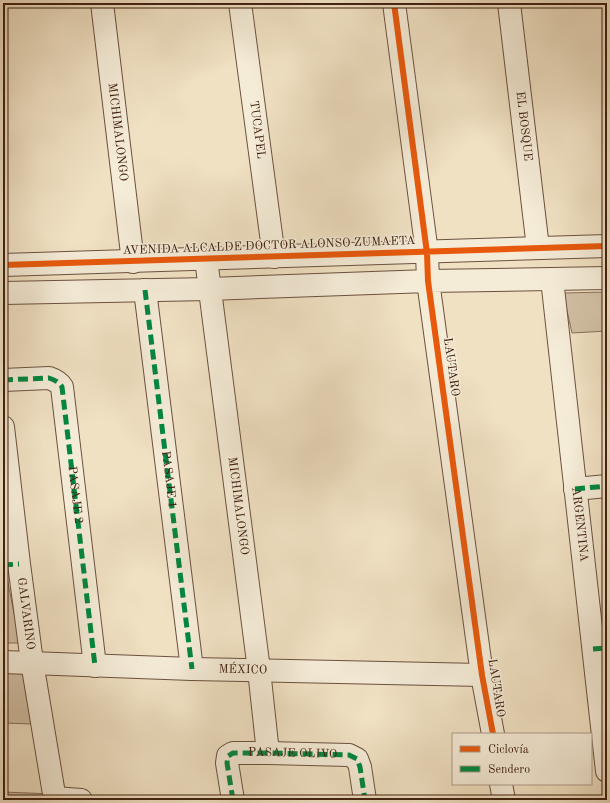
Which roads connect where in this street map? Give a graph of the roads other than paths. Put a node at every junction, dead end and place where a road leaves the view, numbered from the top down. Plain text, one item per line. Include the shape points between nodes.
1 (102, 3) edge
2 (240, 3) edge
3 (394, 3) edge
4 (510, 3) edge
5 (607, 246) edge
6 (538, 248) junction
7 (427, 253) junction
8 (274, 257) junction
9 (206, 259) junction
10 (133, 262) junction
11 (3, 265) edge
12 (607, 278) edge
13 (552, 279) junction
14 (428, 281) junction
15 (209, 289) junction
16 (145, 290) junction
17 (3, 294) edge
18 (3, 380) edge
19 (3, 427) edge
20 (607, 486) edge
21 (575, 489) junction
22 (600, 648) edge
23 (3, 662) edge
24 (32, 662) junction
25 (95, 666) junction
26 (192, 669) junction
27 (259, 670) junction
28 (482, 675) junction
29 (493, 733) edge
30 (268, 753) junction
31 (607, 771) edge
32 (502, 785) edge
33 (55, 799) edge
34 (81, 800) edge
35 (233, 800) edge
36 (365, 800) edge
37 (504, 800) edge

1 - 10 street, MICHIMALONGO
2 - 8 street, TUCAPEL
3 - 7 street, LAUTARO
4 - 6 street, EL BOSQUE
5 - 6 street, AVENIDA ALCALDE DOCTOR ALONSO ZUMAETA
6 - 7 street, AVENIDA ALCALDE DOCTOR ALONSO ZUMAETA
7 - 8 street, AVENIDA ALCALDE DOCTOR ALONSO ZUMAETA
7 - 14 street, LAUTARO
8 - 9 street, AVENIDA ALCALDE DOCTOR ALONSO ZUMAETA
9 - 10 street, AVENIDA ALCALDE DOCTOR ALONSO ZUMAETA
9 - 15 street, MICHIMALONGO
10 - 11 street, AVENIDA ALCALDE DOCTOR ALONSO ZUMAETA
12 - 13 street
13 - 14 street
13 - 21 street, ARGENTINA
14 - 15 street
14 - 28 street, LAUTARO
15 - 16 street
15 - 27 street, MICHIMALONGO
16 - 17 street
16 - 26 street, PASAJE 1
18 - 25 street, PASAJE 2 via 49,378 59,382 62,387
19 - 24 street, GALVARINO
20 - 21 street
21 - 22 street, ARGENTINA
22 - 31 street, ARGENTINA
23 - 24 street, MÉXICO
24 - 25 street, MÉXICO
24 - 33 street, GALVARINO
25 - 26 street, MÉXICO
26 - 27 street, MÉXICO
27 - 28 street, MÉXICO
27 - 30 street, MICHIMALONGO
28 - 29 street, LAUTARO
30 - 35 street, PASAJE OLIVO via 233,753 228,756
30 - 36 street, PASAJE OLIVO via 349,755 356,759 360,767
32 - 37 street
33 - 34 street

